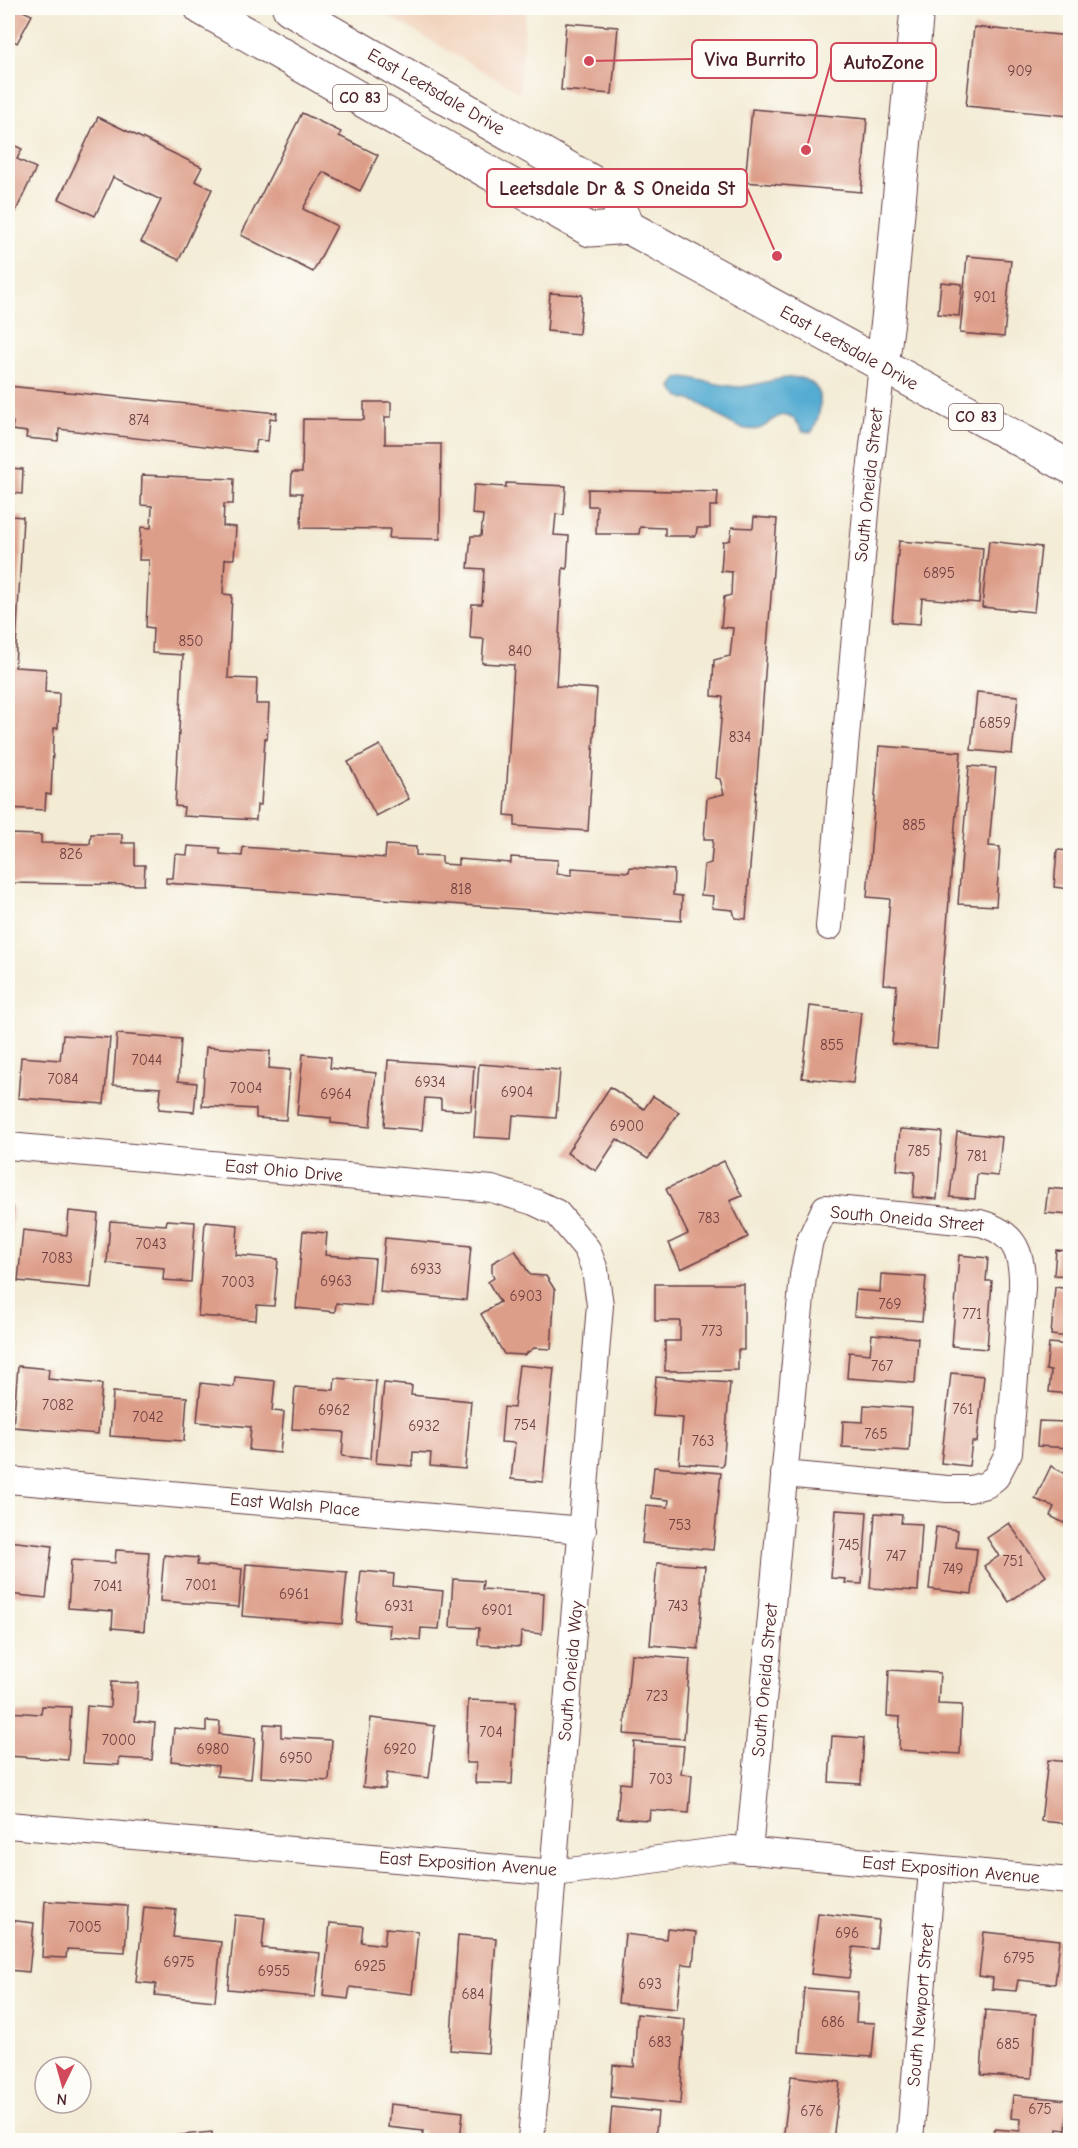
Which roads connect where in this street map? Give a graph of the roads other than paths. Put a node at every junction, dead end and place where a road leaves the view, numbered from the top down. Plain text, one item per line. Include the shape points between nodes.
1 (201, 8) edge
2 (289, 8) edge
3 (917, 8) edge
4 (628, 227) junction
5 (882, 366) junction
6 (1071, 467) edge
7 (829, 927) dead end
8 (8, 1146) edge
9 (557, 1213) joint
10 (784, 1474) junction
11 (8, 1480) edge
12 (583, 1530) junction
13 (8, 1825) edge
14 (749, 1851) junction
15 (932, 1869) junction
16 (555, 1873) junction
17 (1071, 1881) edge
18 (531, 2140) edge
19 (910, 2140) edge

1 - 4 main road, CO 83 via 590,230
2 - 4 main road, East Leetsdale Drive / CO 83 via 615,195
3 - 5 main road, South Oneida Street
4 - 5 main road, East Leetsdale Drive / CO 83
5 - 6 main road, East Leetsdale Drive / CO 83
5 - 7 street, South Oneida Street
8 - 9 street, East Ohio Drive via 492,1190
9 - 12 street, South Oneida Way via 587,1249 595,1270 600,1305
10 - 10 street, South Oneida Street via 803,1276 810,1240 825,1208 980,1223 996,1228 1010,1239 1023,1268 1022,1289 1009,1452 996,1477 986,1485 970,1489
10 - 14 street, South Oneida Street
11 - 12 street, East Walsh Place
12 - 16 street, South Oneida Way
13 - 16 street, East Exposition Avenue
14 - 15 street, East Exposition Avenue
14 - 16 street, East Exposition Avenue via 732,1849
15 - 17 street, East Exposition Avenue
15 - 19 street, South Newport Street
16 - 18 street, South Oneida Way

